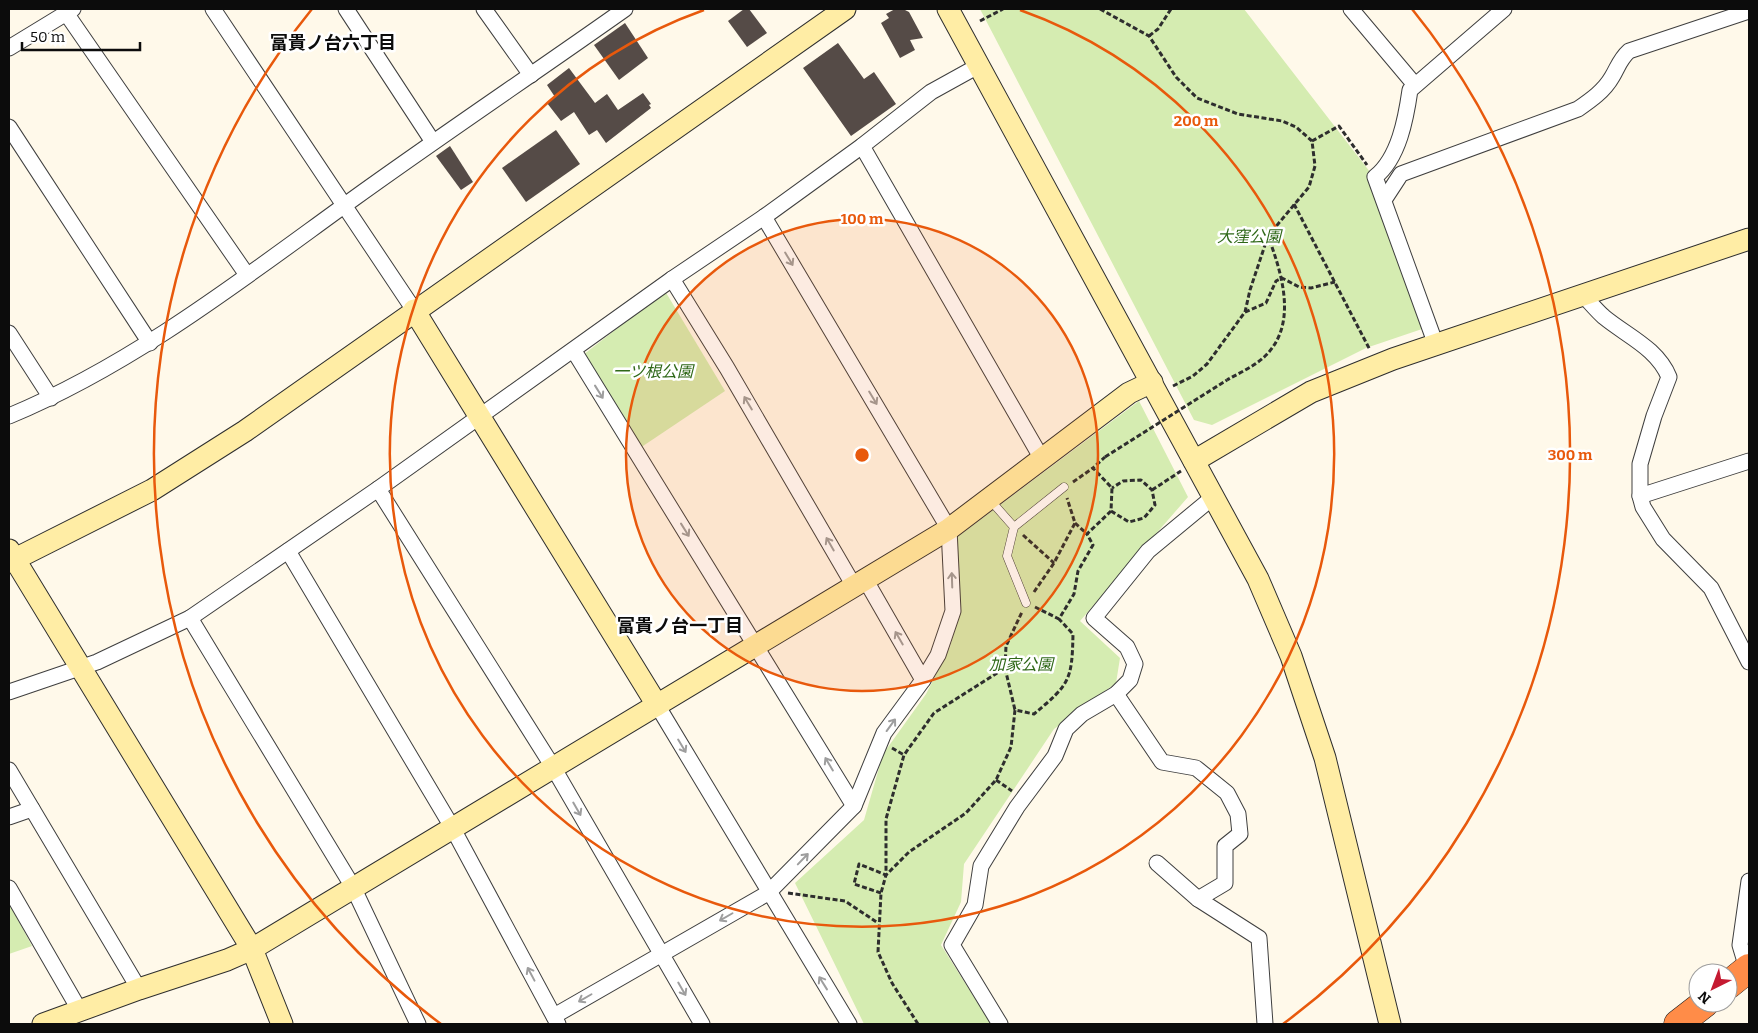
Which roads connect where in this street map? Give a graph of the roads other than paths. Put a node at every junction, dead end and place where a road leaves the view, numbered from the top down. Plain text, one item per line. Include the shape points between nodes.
1 (213, 9) edge
2 (346, 9) edge
3 (484, 9) edge
4 (625, 9) edge
5 (844, 9) edge
6 (948, 9) edge
7 (1352, 9) edge
8 (1504, 9) edge
9 (69, 11) edge
10 (1749, 11) edge
11 (9, 48) edge
12 (978, 66) junction
13 (531, 76) junction
14 (1414, 84) junction
15 (9, 127) edge
16 (433, 142) junction
17 (862, 146) junction
18 (1384, 200) junction
19 (344, 206) junction
20 (764, 217) junction
21 (1749, 239) edge
22 (248, 275) junction
23 (672, 279) junction
24 (1582, 294) junction
25 (414, 310) junction
26 (9, 333) edge
27 (150, 343) junction
28 (1436, 345) junction
29 (574, 351) junction
30 (1152, 382) junction
31 (51, 398) junction
32 (478, 415) junction
33 (9, 416) edge
34 (1042, 459) junction
35 (1194, 461) junction
36 (1749, 461) edge
37 (1064, 487) road end
38 (378, 489) junction
39 (1640, 496) junction
40 (1212, 498) junction
41 (989, 499) junction
42 (1014, 528) junction
43 (949, 529) junction
44 (288, 551) junction
45 (11, 558) edge
46 (860, 583) junction
47 (1026, 603) road end
48 (190, 618) junction
49 (756, 645) junction
50 (1749, 662) edge
51 (81, 668) junction
52 (924, 680) junction
53 (9, 692) edge
54 (1116, 694) junction
55 (657, 705) junction
56 (553, 767) junction
57 (9, 770) edge
58 (854, 806) junction
59 (32, 809) junction
60 (9, 817) edge
61 (452, 827) junction
62 (1157, 863) dead end
63 (1749, 880) edge
64 (353, 887) junction
65 (9, 888) edge
66 (771, 890) junction
67 (1198, 899) junction
68 (252, 949) junction
69 (662, 955) junction
70 (1743, 975) edge
71 (139, 989) junction
72 (80, 1011) junction
73 (1692, 1013) edge
74 (556, 1020) edge
75 (43, 1024) edge
76 (282, 1024) edge
77 (418, 1024) edge
78 (702, 1024) edge
79 (849, 1024) edge
80 (1000, 1024) edge
81 (1265, 1024) edge
82 (1390, 1024) edge
83 (1678, 1024) edge

1 - 19 street
2 - 16 street
3 - 13 street
4 - 13 street
5 - 25 street
6 - 12 street
7 - 14 street
8 - 14 street
9 - 11 street
9 - 22 street
10 - 18 street via 1629,51 1620,60 1607,85 1578,109 1401,174
12 - 17 street via 931,92
12 - 30 street
13 - 16 street
14 - 18 street via 1410,90 1406,125 1384,170 1375,177
15 - 27 street
16 - 19 street
17 - 20 street
17 - 34 street
18 - 28 street
19 - 22 street
19 - 25 street
20 - 23 street
20 -> 43 street
21 - 24 street
22 - 27 street
23 - 29 street
46 -> 23 street
24 - 28 street
24 - 39 street via 1602,316 1654,353 1669,377 1640,464
25 - 32 street
25 - 45 street via 245,431 152,490
26 - 31 street
27 - 31 street
28 - 35 street via 1311,392
29 - 32 street
29 -> 49 street
30 - 34 street via 1129,393
30 - 35 street
31 - 33 street
32 - 38 street
32 - 55 street
34 - 41 street
35 - 40 street
36 - 39 street
37 - 42 lane
38 - 44 street
38 - 56 street
39 - 50 street via 1642,507 1663,539 1711,588
40 - 54 street via 1148,551 1094,618 1127,647 1135,664 1130,680
40 - 82 street via 1258,579 1294,665 1325,758
41 - 42 lane
41 - 43 street
42 - 47 lane via 1007,556
43 - 46 street
52 -> 43 street via 938,655 953,611
44 - 48 street
44 - 61 street
45 - 51 street
46 - 49 street
52 -> 46 street
48 - 51 street
48 - 64 street
49 - 55 street
58 -> 49 street
51 - 53 street
51 - 68 street
58 -> 52 street via 884,734
54 - 67 street via 1162,762 1196,768 1227,793 1238,814 1240,834 1225,846 1225,883
54 - 80 street via 1082,714 1066,729 1054,756 981,866 975,905 952,945
55 - 56 street
55 -> 66 street
56 - 61 street
56 -> 69 street
57 - 59 street
66 -> 58 street
59 - 60 street
59 - 71 street
61 - 64 street
74 -> 61 street
62 - 67 street
63 - 70 street via 1740,945
64 - 68 street
64 - 77 street
65 - 72 street
66 -> 69 street
79 -> 66 street
67 - 81 street via 1259,938
68 - 71 street
68 - 76 street
69 -> 74 street
69 -> 78 street
71 - 72 street
72 - 75 street
73 - 83 highway

